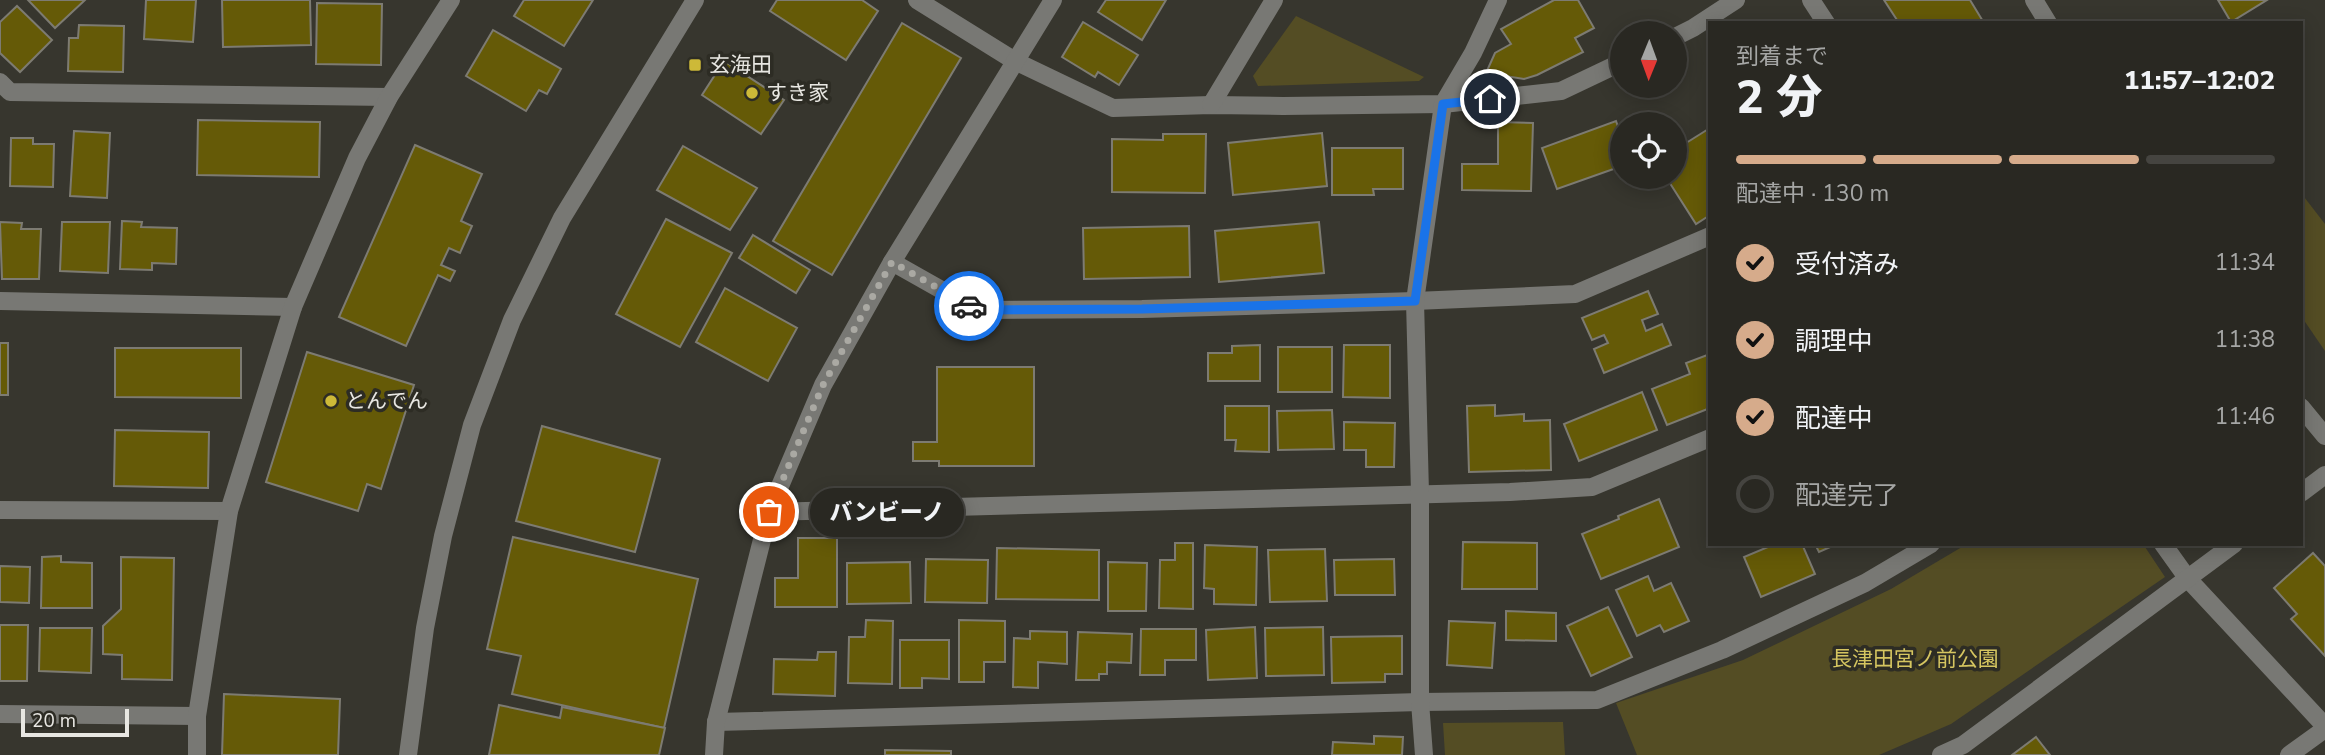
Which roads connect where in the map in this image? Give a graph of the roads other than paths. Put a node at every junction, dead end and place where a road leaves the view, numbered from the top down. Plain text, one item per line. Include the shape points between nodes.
1 (451, 0) edge
2 (695, 0) edge
3 (917, 0) edge
4 (1053, 0) edge
5 (1274, 0) edge
6 (1498, 0) edge
7 (1736, 0) edge
8 (1811, 0) edge
9 (2034, 0) edge
10 (1825, 21) edge
11 (2047, 21) edge
12 (1687, 31) edge
13 (1015, 61) junction
14 (1610, 68) edge
15 (0, 82) edge
16 (388, 97) junction
17 (1443, 104) junction
18 (1211, 105) junction
19 (1708, 237) edge
20 (892, 262) junction
21 (0, 301) edge
22 (1415, 301) junction
23 (293, 307) junction
24 (2303, 409) edge
25 (2325, 436) edge
26 (1708, 439) edge
27 (2325, 475) edge
28 (2303, 492) edge
29 (1420, 493) junction
30 (0, 510) edge
31 (229, 511) junction
32 (769, 512) junction
33 (1928, 546) edge
34 (2164, 546) edge
35 (2231, 546) edge
36 (2188, 579) junction
37 (1420, 702) junction
38 (0, 714) edge
39 (197, 716) junction
40 (716, 722) junction
41 (2325, 728) edge
42 (197, 755) edge
43 (408, 755) edge
44 (714, 755) edge
45 (1424, 755) edge
46 (1941, 755) edge
47 (2289, 755) edge

1 - 16 street
2 - 43 street via 562,218 494,367 472,425 443,536
3 - 13 street
4 - 13 street
5 - 18 street
6 - 17 street
7 - 12 street
8 - 10 street
9 - 11 street
13 - 18 street via 1112,108
13 - 20 street
14 - 17 street via 1562,91
15 - 16 street via 10,92
16 - 23 street
17 - 18 street
17 - 22 street
19 - 22 street via 1575,294
20 - 22 street via 977,310
20 - 32 street via 823,385
21 - 23 street
22 - 29 street
23 - 31 street
24 - 25 street
26 - 29 street via 1592,487
27 - 28 street
29 - 32 street
29 - 37 street
30 - 31 street
31 - 39 street
32 - 40 street
33 - 37 street via 1865,583 1758,633 1597,700
34 - 36 street
35 - 36 street
36 - 41 street
36 - 46 street via 1963,745
37 - 40 street
37 - 45 street
38 - 39 street
39 - 42 street
40 - 44 street
41 - 47 street

